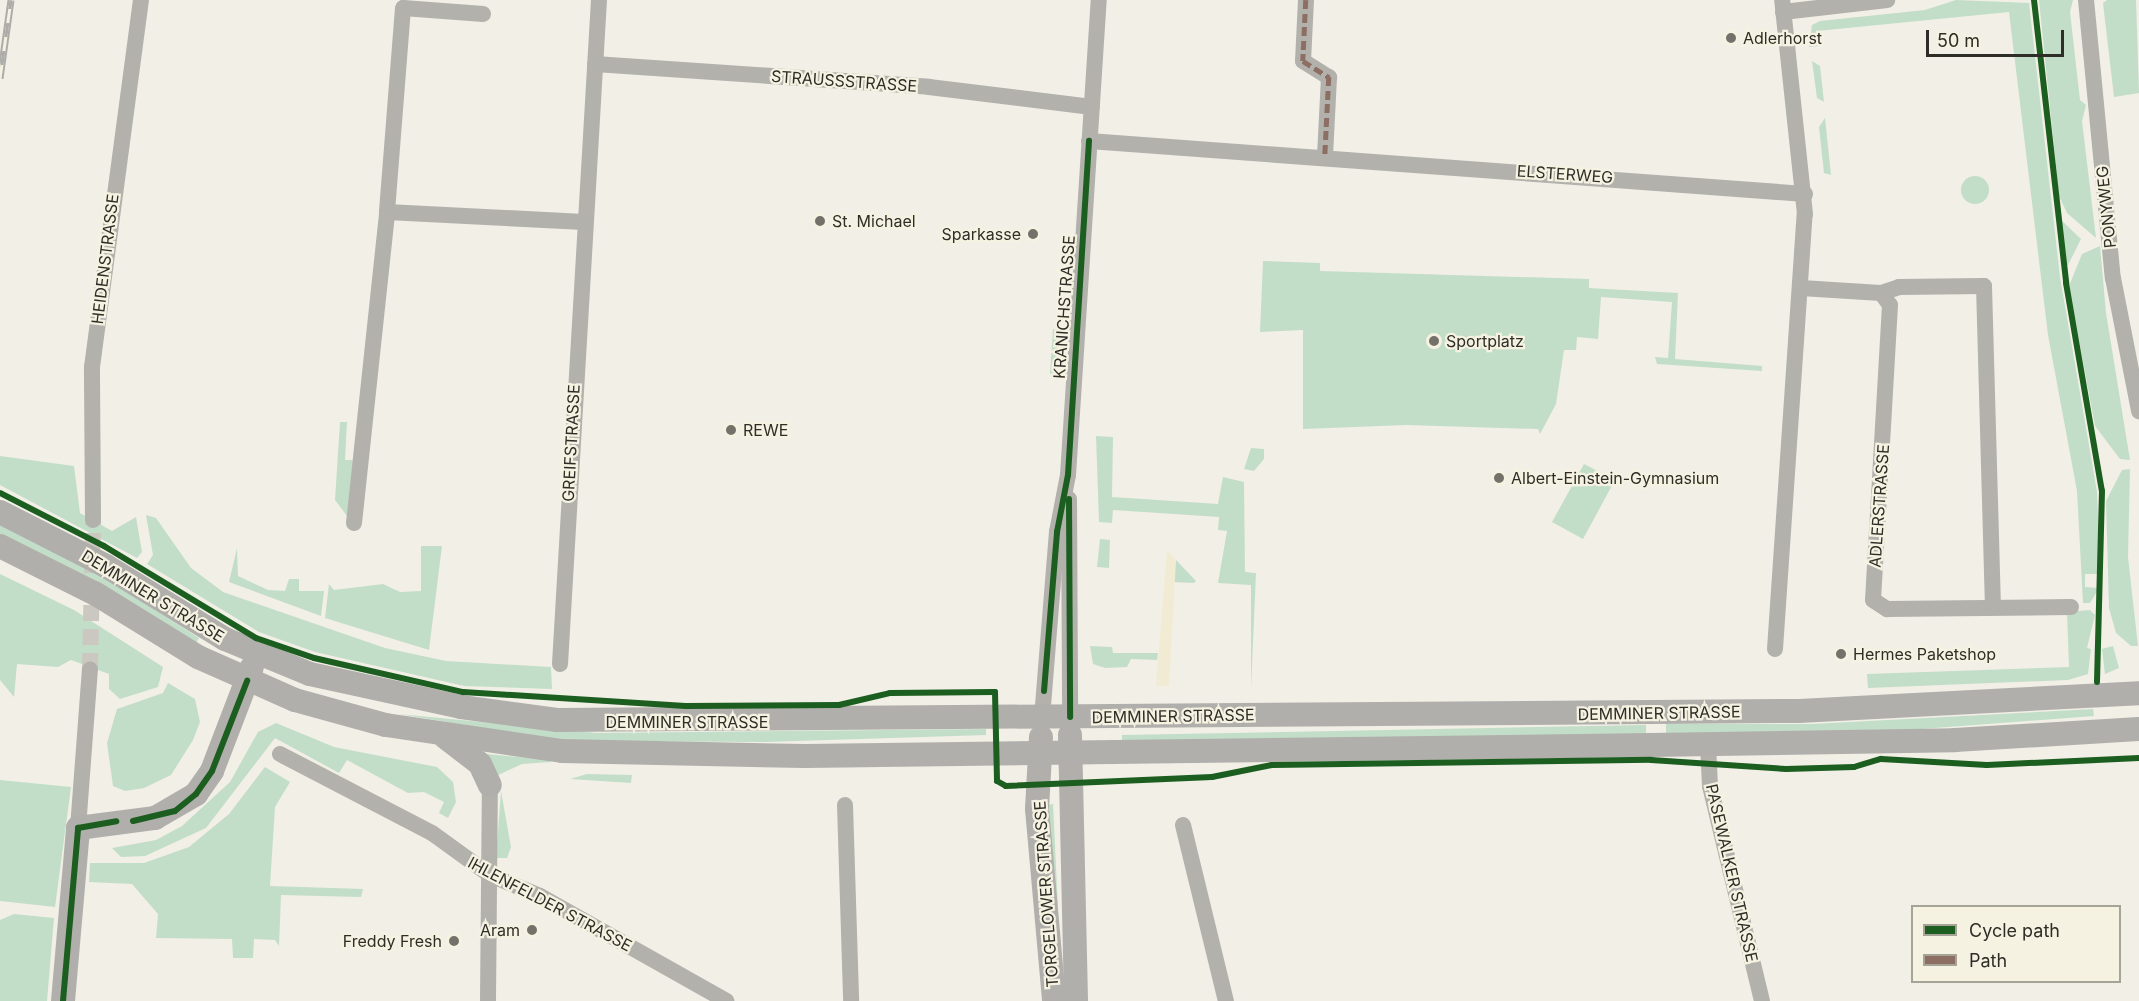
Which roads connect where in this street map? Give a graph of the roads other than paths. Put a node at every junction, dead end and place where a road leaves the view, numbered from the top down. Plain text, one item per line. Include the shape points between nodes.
1 (141, 0) edge
2 (600, 0) edge
3 (1099, 0) edge
4 (1306, 0) edge
5 (1887, 0) edge
6 (2085, 0) edge
7 (1783, 6) edge
8 (483, 15) dead end
9 (595, 64) junction
10 (1092, 107) junction
11 (1089, 141) junction
12 (1325, 158) junction
13 (1805, 194) junction
14 (387, 212) junction
15 (584, 222) junction
16 (1801, 288) junction
17 (1881, 293) junction
18 (2139, 411) edge
19 (1068, 475) junction
20 (0, 512) edge
21 (93, 520) tunnel mouth
22 (354, 522) dead end
23 (0, 546) edge
24 (1993, 604) junction
25 (2072, 606) dead end
26 (1775, 649) dead end
27 (258, 654) junction
28 (560, 664) dead end
29 (90, 669) tunnel mouth
30 (247, 681) junction
31 (2139, 693) edge
32 (1070, 717) junction
33 (1042, 718) junction
34 (2139, 729) edge
35 (443, 736) junction
36 (1708, 744) junction
37 (1069, 751) junction
38 (1041, 752) junction
39 (280, 754) dead end
40 (490, 785) joint
41 (845, 806) dead end
42 (1184, 825) dead end
43 (78, 828) junction
44 (490, 874) junction
45 (63, 1001) edge
46 (489, 1001) edge
47 (726, 1001) edge
48 (851, 1001) edge
49 (1054, 1001) edge
50 (1076, 1001) edge
51 (1226, 1001) edge
52 (1762, 1001) edge

1 - 21 street, HEIDENSTRASSE via 92,367
2 - 9 street, GREIFSTRASSE
3 - 10 street, KRANICHSTRASSE
4 - 12 street via 1303,61 1329,77
5 - 7 street
6 - 18 street, PONYWEG via 2113,278
7 - 13 street
8 - 14 street via 403,8
9 - 10 street, STRAUSSSTRASSE via 929,87
9 - 15 street, GREIFSTRASSE
10 - 11 street, KRANICHSTRASSE
11 - 12 street, ELSTERWEG
11 - 19 street, KRANICHSTRASSE
12 - 13 street, ELSTERWEG
13 - 16 street
14 - 15 street
14 - 22 street
15 - 28 street, GREIFSTRASSE
16 - 17 street
16 - 26 street
17 - 24 street via 1899,287 1984,286
17 - 24 street, ADLERSTRASSE via 1892,313 1873,600 1887,609
19 - 32 street, KRANICHSTRASSE
19 - 33 street, KRANICHSTRASSE via 1057,532
20 - 27 main road, DEMMINER STRASSE
23 - 30 main road, DEMMINER STRASSE via 96,594 172,643
24 - 25 street, ADLERSTRASSE
27 - 30 main road
27 - 33 main road, DEMMINER STRASSE via 391,694 557,720
29 - 43 street
30 - 35 main road, DEMMINER STRASSE via 351,717
30 - 43 main road via 212,771 196,794 155,818
31 - 32 main road, DEMMINER STRASSE via 1798,711
32 - 33 main road, DEMMINER STRASSE
32 - 37 main road, TORGELOWER STRASSE
33 - 38 main road, TORGELOWER STRASSE
34 - 36 main road, DEMMINER STRASSE via 1967,740
35 - 38 main road, DEMMINER STRASSE via 562,751
35 - 40 main road via 480,764
36 - 37 main road, DEMMINER STRASSE
36 - 52 street, PASEWALKER STRASSE via 1710,786
37 - 38 main road, DEMMINER STRASSE
37 - 50 main road, TORGELOWER STRASSE
38 - 49 main road, TORGELOWER STRASSE via 1037,816
39 - 44 street, IHLENFELDER STRASSE via 432,833
40 - 44 street
41 - 48 street
42 - 51 street
43 - 45 main road
44 - 46 street
44 - 47 street, IHLENFELDER STRASSE via 540,896

